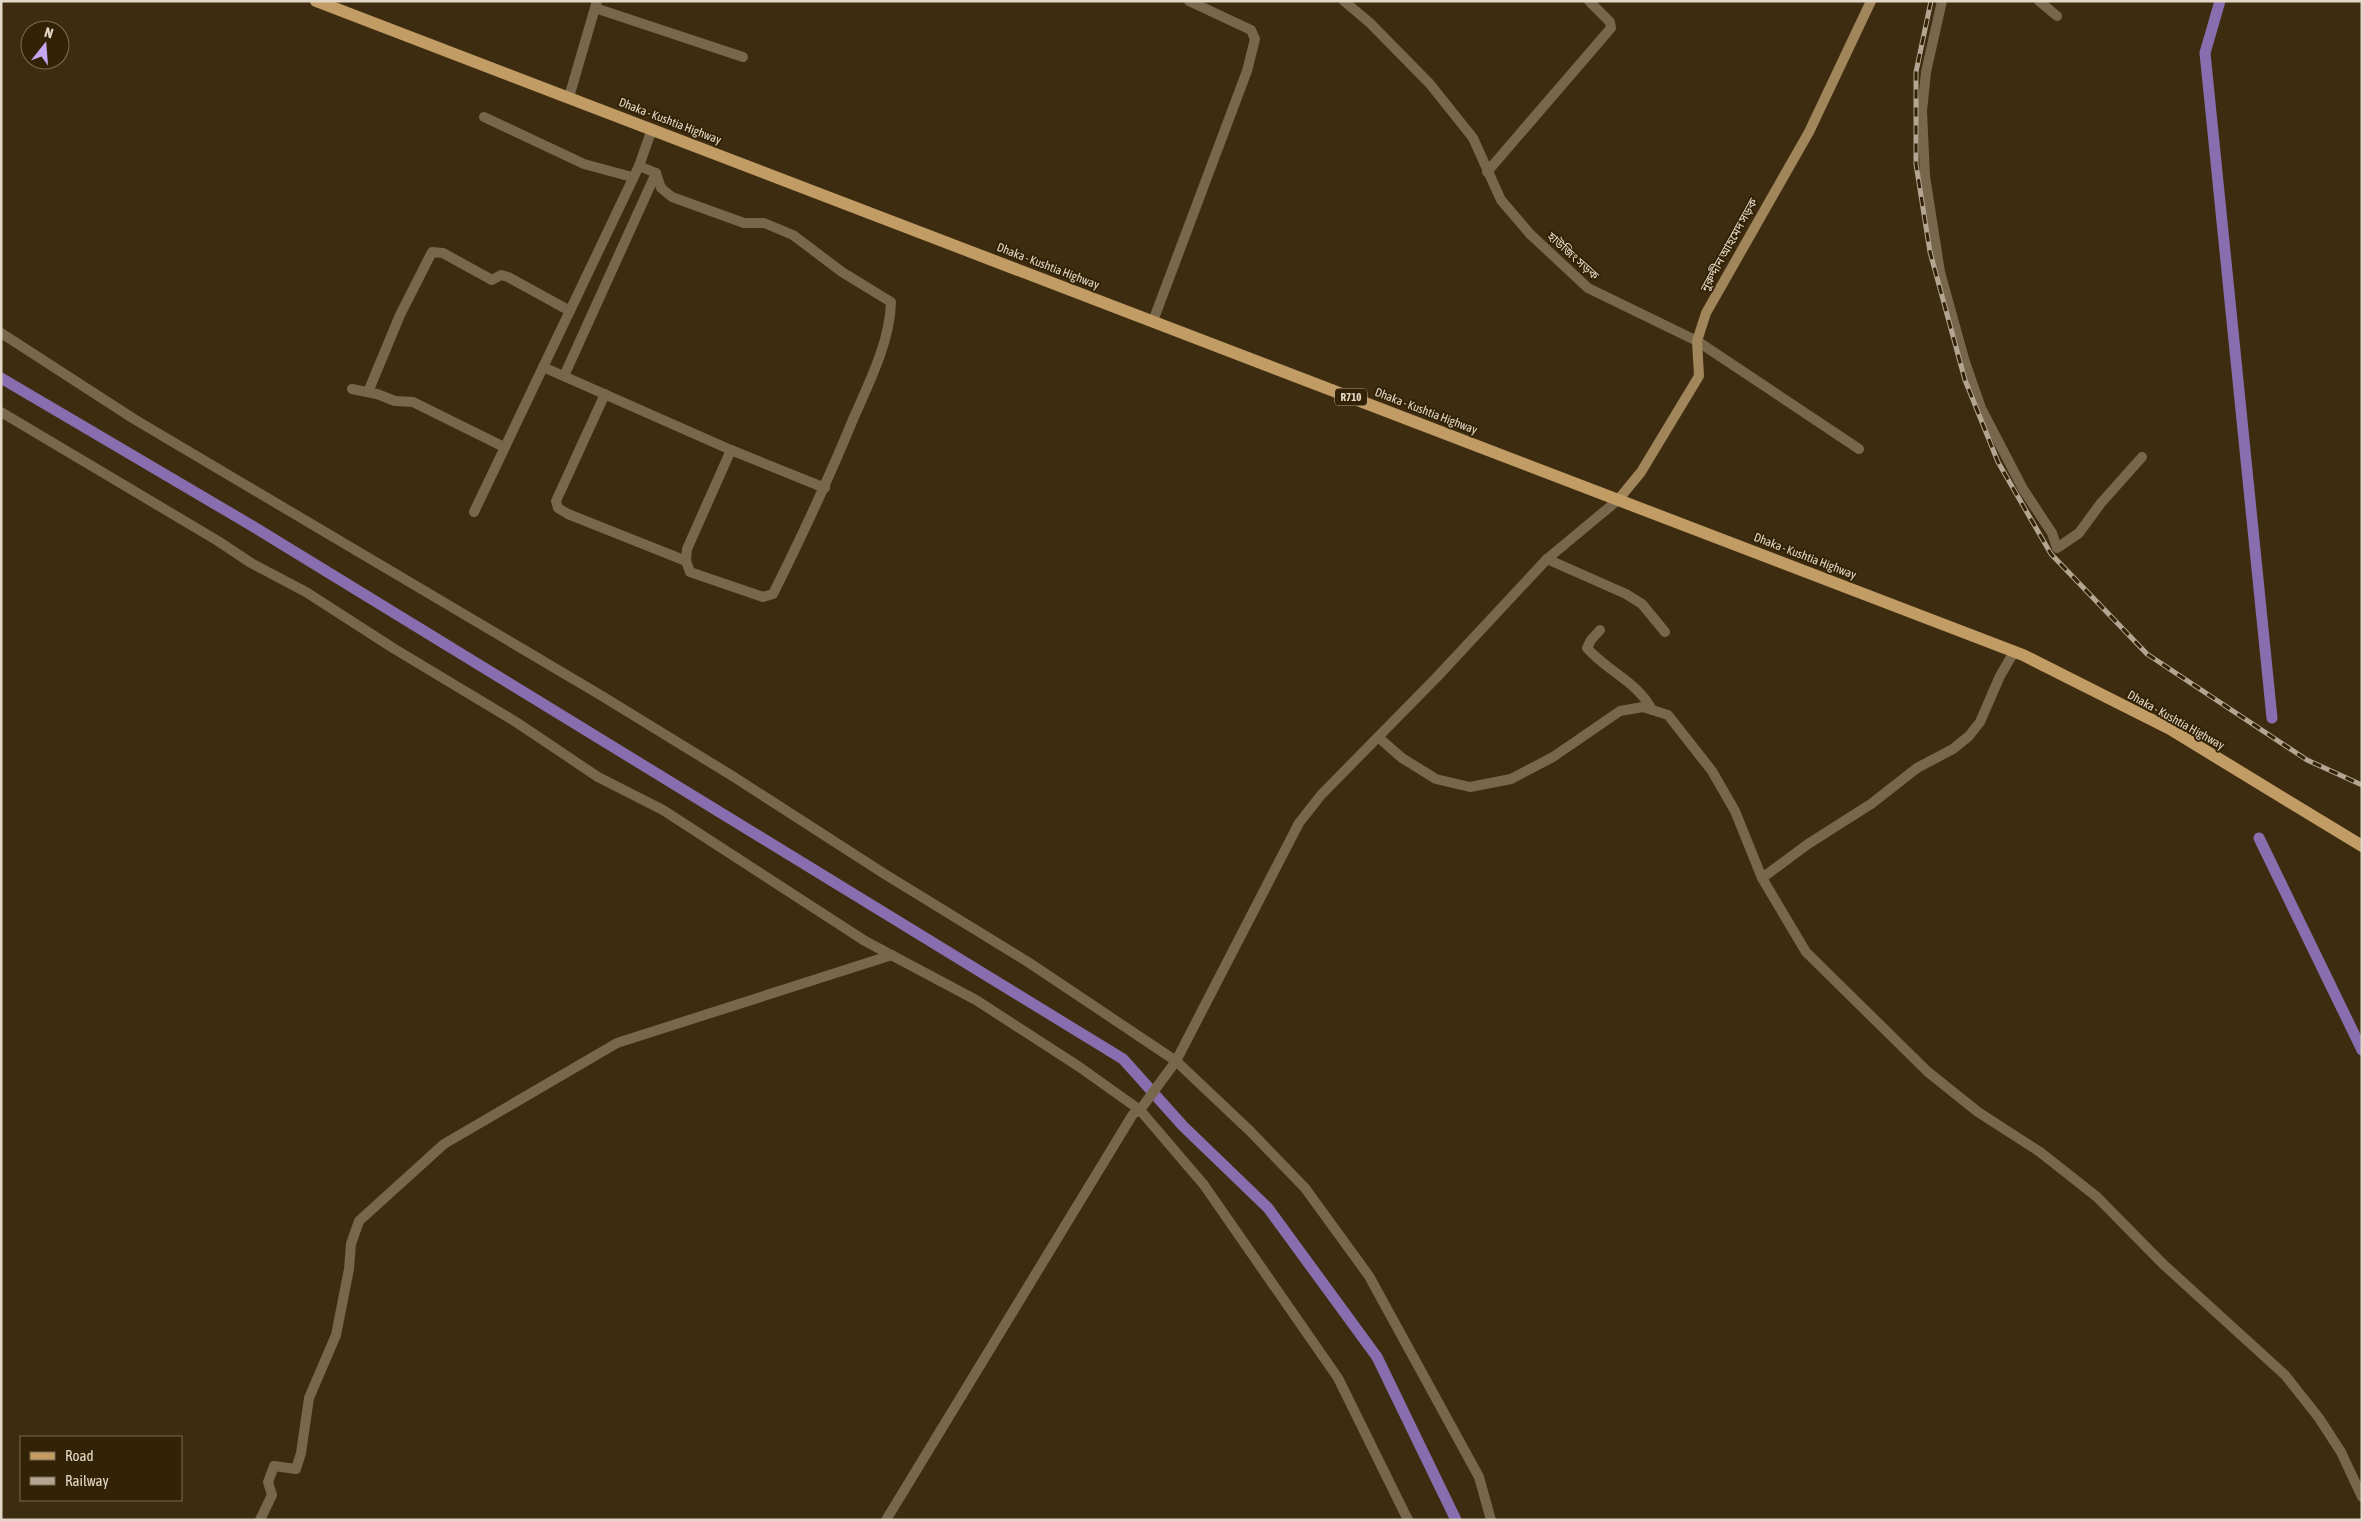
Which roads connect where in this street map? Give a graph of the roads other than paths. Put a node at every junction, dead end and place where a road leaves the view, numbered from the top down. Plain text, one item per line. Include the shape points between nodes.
1 (316, 1) edge
2 (1190, 1) edge
3 (1344, 1) edge
4 (1589, 1) edge
5 (1871, 1) edge
6 (1942, 1) edge
7 (2039, 1) edge
8 (596, 5) edge
9 (2057, 16) dead end
10 (743, 57) dead end
11 (569, 96) junction
12 (484, 117) dead end
13 (652, 129) junction
14 (639, 166) junction
15 (1487, 172) junction
16 (656, 173) junction
17 (632, 178) junction
18 (570, 311) junction
19 (1153, 321) junction
20 (1, 333) edge
21 (1696, 341) junction
22 (543, 367) junction
23 (564, 376) junction
24 (352, 389) dead end
25 (368, 392) junction
26 (605, 394) junction
27 (1, 412) edge
28 (504, 447) junction
29 (1859, 449) dead end
30 (731, 450) junction
31 (2142, 457) dead end
32 (824, 488) junction
33 (1618, 500) junction
34 (474, 512) dead end
35 (1546, 559) junction
36 (686, 561) junction
37 (1600, 630) dead end
38 (1665, 632) dead end
39 (2014, 652) junction
40 (1652, 710) junction
41 (1378, 737) junction
42 (2362, 846) edge
43 (1762, 878) junction
44 (892, 955) junction
45 (1176, 1060) junction
46 (1140, 1110) junction
47 (2362, 1497) edge
48 (260, 1520) edge
49 (886, 1520) edge
50 (1408, 1520) edge
51 (1492, 1520) edge

1 - 11 main road, Dhaka - Kushtia Highway / R710
2 - 19 street via 1251,30 1255,39 1247,72
3 - 15 street, হাউজিং সড়ক via 1430,84 1473,138
4 - 15 street via 1610,22 1611,28
5 - 21 main road, নুরুদ্দীন আহমেদ সড়ক via 1809,132 1706,312
6 - 31 street via 1926,72 1922,111 1925,176 1940,272 1981,408 2023,489 2052,533 2057,548 2079,534 2101,502
7 - 9 street
8 - 10 street
8 - 11 street
11 - 13 main road, Dhaka - Kushtia Highway / R710
12 - 17 street via 584,164
13 - 14 street
13 - 19 main road, Dhaka - Kushtia Highway / R710
14 - 16 street
14 - 17 street
15 - 21 street, হাউজিং সড়ক via 1501,200 1530,234 1588,288
16 - 23 street
16 - 32 street via 661,188 672,197 744,223 764,224 793,235 842,272 891,302 890,319 868,385
17 - 18 street
18 - 22 street
18 - 25 street via 508,277 501,275 492,280 443,253 432,252 400,315
19 - 33 main road, Dhaka - Kushtia Highway / R710
20 - 45 street via 134,419 734,777 1028,962
21 - 29 street, হাউজিং সড়ক
21 - 33 main road, নুরুদ্দীন আহমেদ সড়ক via 1698,376 1641,472
22 - 23 street
22 - 28 street
23 - 26 street
24 - 25 street
25 - 28 street via 395,401 413,402
26 - 30 street
26 - 36 street via 556,501 558,508
27 - 44 street via 251,563 306,592 516,722 598,777 663,810 865,941
28 - 34 street
30 - 32 street
30 - 36 street via 687,549
32 - 36 street via 773,594 763,597 690,572
33 - 35 street
33 - 39 main road, Dhaka - Kushtia Highway / R710
35 - 38 street via 1626,594 1642,604
35 - 41 street
37 - 40 street via 1587,648 1624,677
39 - 42 main road, Dhaka - Kushtia Highway / R710 via 2170,729
39 - 43 street via 1980,722 1969,736
40 - 41 street via 1643,707 1620,711 1553,758 1511,779 1470,787 1436,779 1402,758
40 - 43 street via 1668,715 1712,771 1735,811
41 - 45 street via 1321,795 1299,823
43 - 47 street via 1806,952 1928,1072 2097,1197 2163,1264 2285,1375 2341,1452
44 - 46 street via 1006,1019
44 - 48 street via 617,1043 444,1144 410,1174 359,1221 351,1244 336,1335 309,1398 296,1469 274,1466 268,1482 272,1495
45 - 46 street
45 - 51 street via 1305,1188 1369,1276 1479,1477
46 - 49 street via 1133,1114
46 - 50 street via 1204,1185 1338,1378

